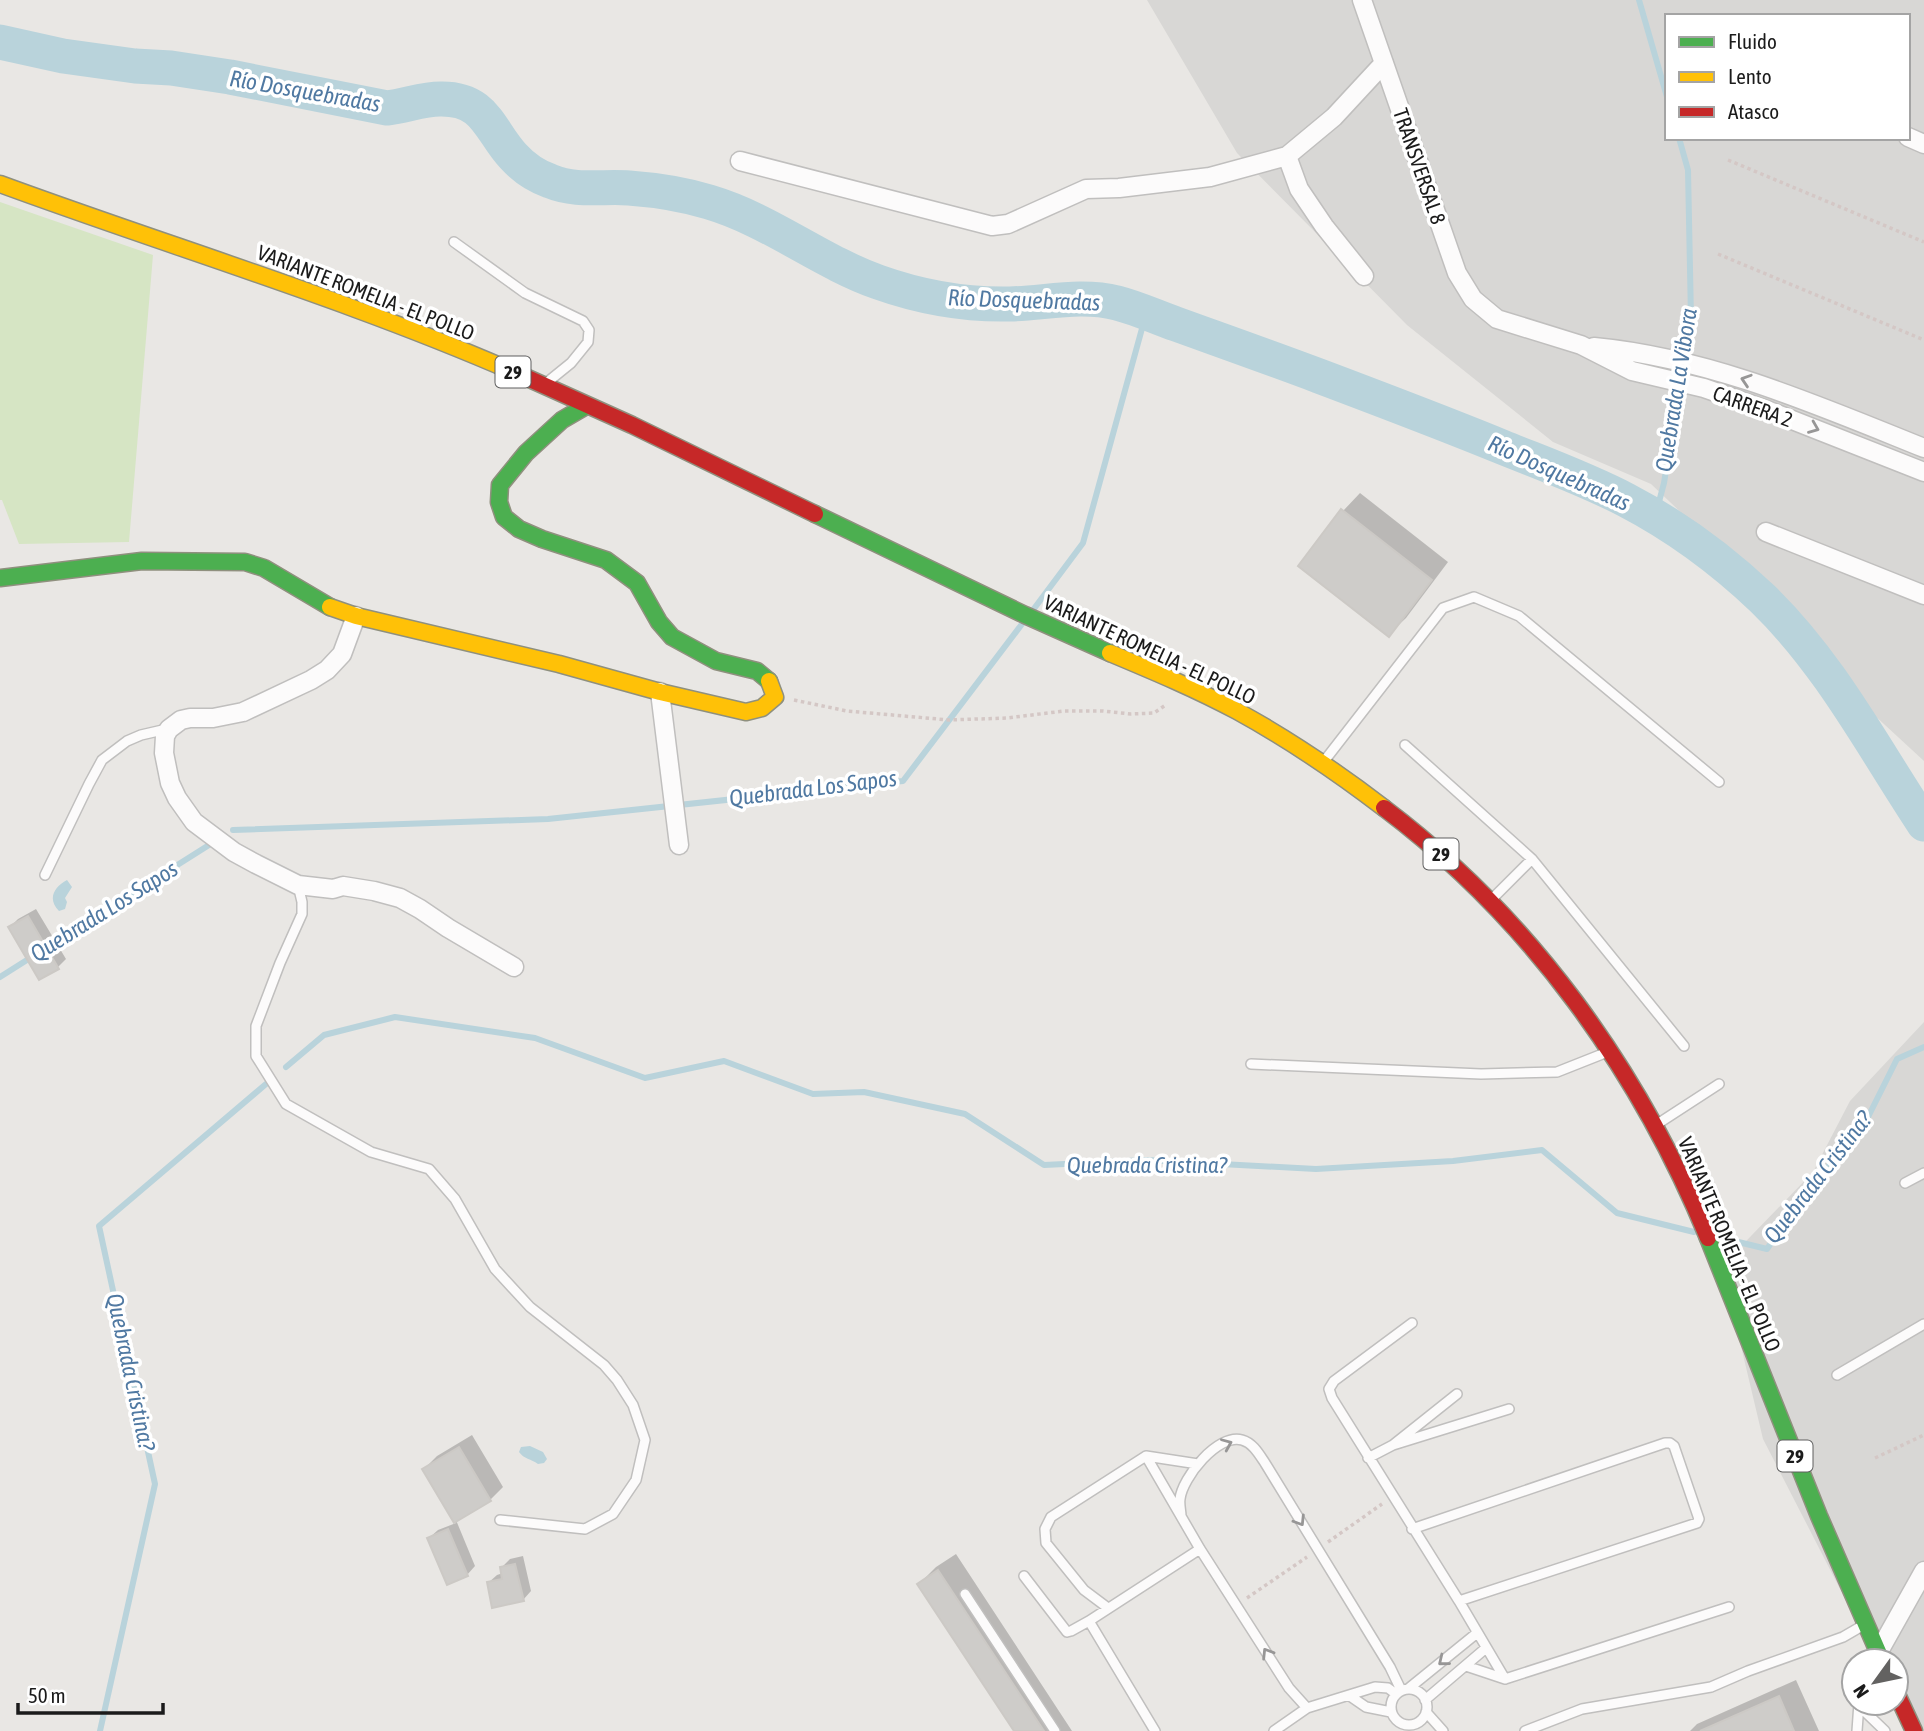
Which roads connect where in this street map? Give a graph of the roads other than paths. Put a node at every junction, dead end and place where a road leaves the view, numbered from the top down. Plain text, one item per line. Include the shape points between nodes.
1 (1363, 0) edge
2 (1384, 63) junction
3 (1287, 156) junction
4 (740, 161) dead end
5 (0, 184) edge
6 (454, 242) dead end
7 (1364, 276) dead end
8 (1497, 319) joint
9 (1581, 345) junction
10 (543, 385) junction
11 (1776, 389) junction
12 (586, 405) junction
13 (1767, 410) junction
14 (1924, 449) edge
15 (1921, 470) edge
16 (1766, 532) dead end
17 (0, 578) edge
18 (1924, 595) edge
19 (356, 616) junction
20 (660, 692) junction
21 (169, 729) junction
22 (1405, 745) dead end
23 (1323, 763) junction
24 (1719, 782) dead end
25 (679, 845) dead end
26 (1532, 859) junction
27 (45, 875) dead end
28 (298, 885) junction
29 (1490, 901) junction
30 (514, 967) dead end
31 (1684, 1046) dead end
32 (1610, 1051) junction
33 (1251, 1064) dead end
34 (1719, 1084) dead end
35 (1655, 1125) junction
36 (1924, 1172) edge
37 (1905, 1183) dead end
38 (1412, 1323) dead end
39 (1924, 1324) edge
40 (1836, 1375) dead end
41 (1457, 1394) dead end
42 (1509, 1409) dead end
43 (1393, 1445) junction
44 (1146, 1456) junction
45 (1368, 1458) junction
46 (1198, 1464) junction
47 (1181, 1516) junction
48 (500, 1520) dead end
49 (1412, 1529) junction
50 (1200, 1549) junction
51 (1924, 1571) edge
52 (1024, 1576) dead end
53 (965, 1594) dead end
54 (1918, 1598) edge
55 (1459, 1601) junction
56 (1729, 1607) dead end
57 (1108, 1608) junction
58 (1089, 1621) junction
59 (1866, 1624) junction
60 (1477, 1633) junction
61 (1874, 1647) edge
62 (1885, 1647) edge
63 (1486, 1648) junction
64 (1466, 1666) junction
65 (1505, 1679) junction
66 (1402, 1691) junction
67 (1350, 1696) junction
68 (1426, 1700) junction
69 (1307, 1708) junction
70 (1391, 1712) junction
71 (1426, 1712) junction
72 (1871, 1717) edge
73 (1415, 1728) edge
74 (1055, 1731) edge
75 (1155, 1731) edge
76 (1274, 1731) edge
77 (1443, 1731) edge
78 (1525, 1731) edge
79 (1885, 1731) edge

1 - 2 street, TRANSVERSAL 8
2 - 3 street via 1334,117
2 - 8 street, TRANSVERSAL 8 via 1457,273 1473,299
3 - 4 street via 1210,177 1086,189 1008,224 992,226
3 - 7 street via 1298,189
5 - 10 main road, VARIANTE ROMELIA - EL POLLO / 29 via 327,298
6 - 10 lane via 525,293 583,321 589,330 588,342 571,363
8 - 9 street, CARRERA 2
11 -> 9 street, CARRERA 2 via 1671,359
9 - 13 street, CARRERA 2 via 1632,370
10 - 12 main road, VARIANTE ROMELIA - EL POLLO / 29
11 - 13 street
11 - 14 street, CARRERA 2
12 - 20 main road via 526,453 500,485 499,502 505,517 542,539 606,560 637,583 672,637 716,661 757,671 771,681 775,696 769,705 746,712
12 - 23 main road, VARIANTE ROMELIA - EL POLLO / 29 via 1055,629 1182,684
13 -> 15 street, CARRERA 2
14 - 15 street
16 - 18 street
17 - 19 main road via 142,561 245,562 264,568 329,607
19 - 20 main road
19 - 21 street via 342,654 311,680 243,712 181,720
20 - 25 street
21 - 27 lane via 127,741 102,760
21 - 28 street via 164,744 166,768 177,798 194,822 234,852
22 - 26 lane
23 - 24 lane via 1443,608 1474,597 1519,616
23 - 29 main road, VARIANTE ROMELIA - EL POLLO / 29 via 1402,821
26 - 29 lane
26 - 31 lane
28 - 30 street via 343,886 400,898
28 - 48 lane via 302,914 256,1026 256,1056 286,1104 371,1152 429,1169 455,1199 495,1269 530,1307 604,1365 634,1405 645,1440 636,1480 613,1514 585,1529
29 - 32 main road, VARIANTE ROMELIA - EL POLLO / 29 via 1553,973
32 - 33 lane via 1557,1072 1481,1074
32 - 35 main road, VARIANTE ROMELIA - EL POLLO / 29
34 - 35 lane
35 - 59 main road, VARIANTE ROMELIA - EL POLLO / 29 via 1700,1217
36 - 37 lane
38 - 45 lane via 1329,1389
39 - 40 lane
41 - 43 lane
42 - 43 lane
43 - 45 lane
44 - 46 lane
44 - 47 lane
44 - 57 lane via 1051,1517 1045,1529 1046,1543 1084,1590
45 - 49 lane
46 - 47 lane via 1183,1488
46 -> 66 lane via 1235,1439 1254,1448
47 - 50 lane
49 - 55 lane
49 - 55 lane via 1665,1443 1674,1446 1697,1522
50 - 57 lane
69 -> 50 lane via 1289,1688
51 - 54 street
52 - 58 lane via 1067,1632
53 - 74 lane
54 - 62 street
55 - 60 lane
56 - 65 lane
57 - 58 lane
58 - 75 lane
59 - 61 main road, VARIANTE ROMELIA - EL POLLO / 29
59 - 78 lane via 1843,1637 1711,1686 1582,1709
60 - 63 lane
60 -> 66 lane
63 - 64 lane
63 - 65 lane
64 - 65 lane
64 - 68 lane
66 - 67 lane via 1375,1687
66 - 68 lane via 1418,1692
66 - 70 lane via 1391,1702
67 - 69 lane
67 - 70 lane via 1366,1707
68 - 71 lane
69 - 76 lane
70 - 73 lane via 1395,1719
71 - 73 lane
71 - 77 lane
72 - 79 lane

